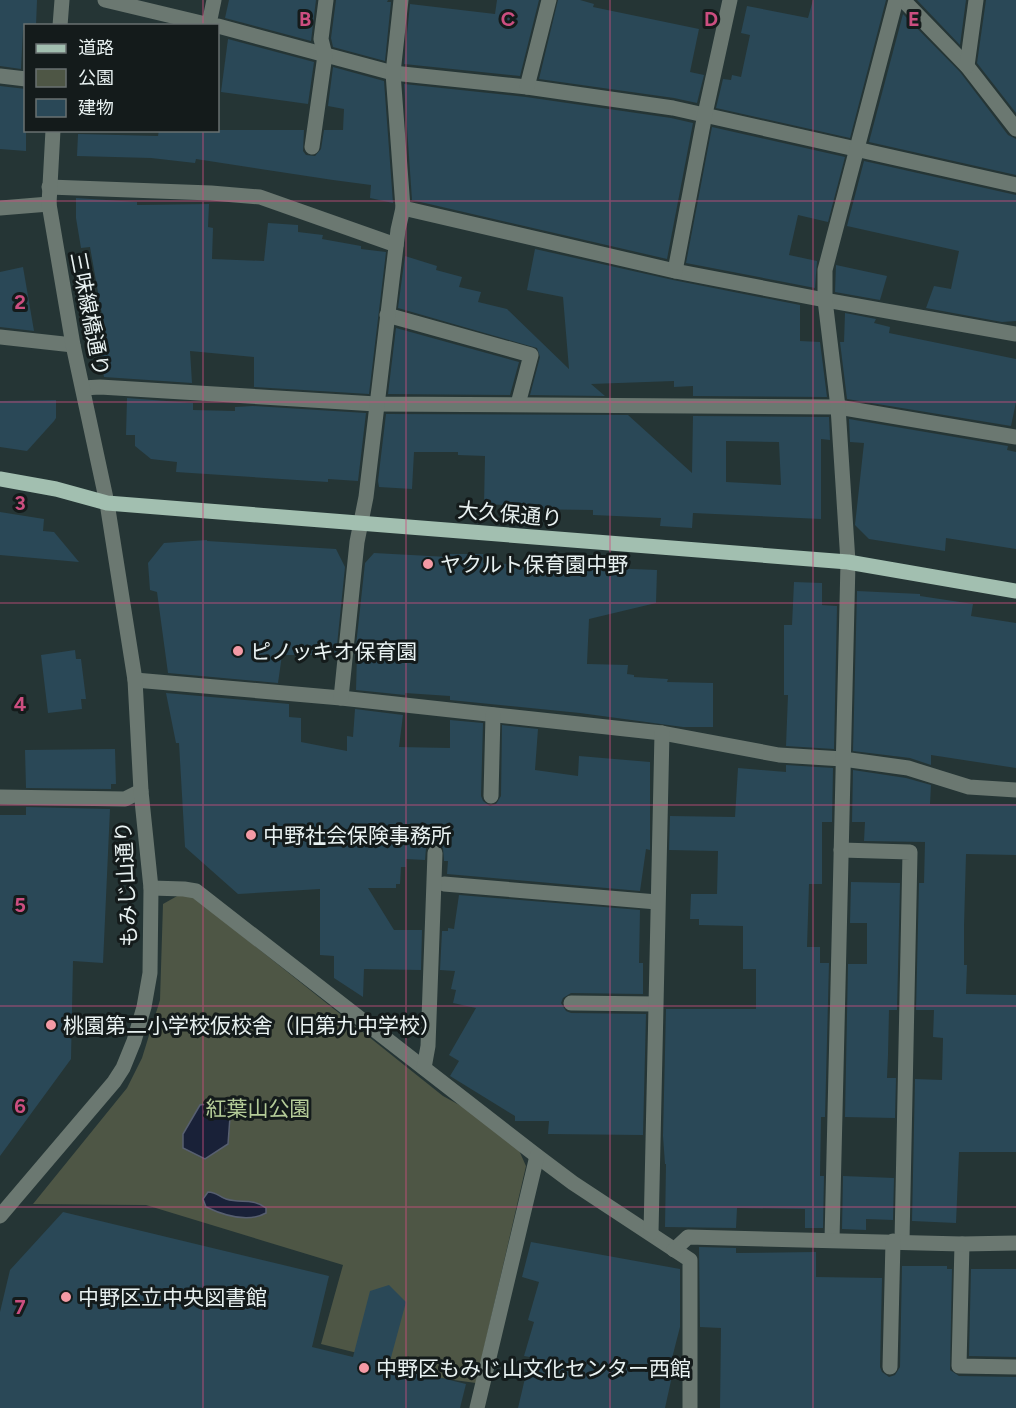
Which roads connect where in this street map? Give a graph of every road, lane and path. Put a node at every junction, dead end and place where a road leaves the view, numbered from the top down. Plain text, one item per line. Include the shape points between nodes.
1 (62, 0) edge
2 (105, 0) edge
3 (214, 0) edge
4 (326, 0) edge
5 (401, 0) edge
6 (549, 0) edge
7 (730, 0) edge
8 (896, 0) edge
9 (903, 0) edge
10 (976, 0) edge
11 (60, 24) edge
12 (210, 24) edge
13 (214, 24) edge
14 (219, 26) edge
15 (325, 55) junction
16 (967, 66) junction
17 (393, 73) junction
18 (0, 76) edge
19 (24, 79) edge
20 (527, 87) junction
21 (705, 114) junction
22 (1016, 129) edge
23 (53, 132) edge
24 (312, 147) dead end
25 (857, 150) junction
26 (1016, 186) edge
27 (49, 187) junction
28 (49, 204) junction
29 (0, 208) edge
30 (403, 208) junction
31 (396, 245) junction
32 (675, 271) junction
33 (825, 300) junction
34 (387, 315) junction
35 (1016, 334) edge
36 (0, 336) edge
37 (74, 345) junction
38 (83, 388) junction
39 (376, 404) junction
40 (518, 405) junction
41 (838, 407) junction
42 (1016, 437) edge
43 (0, 479) edge
44 (107, 503) junction
45 (362, 522) junction
46 (848, 562) junction
47 (1016, 591) edge
48 (135, 680) junction
49 (341, 698) junction
50 (493, 715) junction
51 (662, 733) junction
52 (843, 759) junction
53 (1016, 790) edge
54 (141, 791) junction
55 (491, 796) dead end
56 (0, 797) edge
57 (841, 850) junction
58 (435, 853) dead end
59 (444, 885) dead end
60 (151, 888) junction
61 (657, 902) junction
62 (571, 1003) dead end
63 (655, 1004) junction
64 (424, 1068) junction
65 (537, 1156) junction
66 (0, 1216) edge
67 (651, 1233) junction
68 (832, 1240) junction
69 (897, 1241) junction
70 (1016, 1243) edge
71 (962, 1244) junction
72 (674, 1250) junction
73 (890, 1367) dead end
74 (1016, 1367) edge
75 (477, 1408) edge
76 (690, 1408) edge

1 - 11 street
2 - 12 street
3 - 13 street
4 - 15 street via 321,39
5 - 17 street
6 - 20 street
7 - 21 street
8 - 25 street
9 - 16 street
10 - 16 street
14 - 15 street
15 - 17 street
15 - 24 street
16 - 22 street
17 - 20 street
17 - 30 street
18 - 19 street
20 - 21 street
21 - 25 street
21 - 32 street
23 - 27 street, 三味線橋通り
25 - 26 street
25 - 33 street via 825,270
27 - 28 street, 三味線橋通り
27 - 31 street via 260,197
28 - 29 street
28 - 37 street, 三味線橋通り
30 - 31 street
30 - 32 street
31 - 34 street
32 - 33 street
33 - 35 street
33 - 41 street
34 - 39 street
34 - 40 street via 531,355
36 - 37 street
37 - 38 street, 三味線橋通り
38 - 39 street
38 - 44 street, 三味線橋通り
39 - 40 street
39 - 45 street
40 - 41 street
41 - 42 street
41 - 46 street
43 - 44 main road, 大久保通り
44 - 45 main road, 大久保通り
44 - 48 street, もみじ山通り
45 - 46 main road, 大久保通り
45 - 49 street
46 - 47 main road, 大久保通り
46 - 52 street
48 - 49 street
48 - 54 street, もみじ山通り
49 - 50 street
50 - 51 street
50 - 55 street
51 - 52 street via 779,755
51 - 61 street
52 - 53 street via 908,768 969,787
52 - 57 street
54 - 56 street via 125,799
54 - 60 street, もみじ山通り
57 - 68 street
57 - 69 street via 910,852
58 - 64 street
59 - 61 street
60 - 64 street via 196,891
60 - 66 street, もみじ山通り via 150,974 141,1018 123,1068 103,1097
61 - 63 street
62 - 63 street
63 - 67 street
64 - 65 street
65 - 67 street
65 - 75 street
67 - 72 street
68 - 69 street
68 - 72 street via 688,1237
69 - 71 street
69 - 73 street
70 - 71 street
71 - 74 street via 959,1366
72 - 76 street via 690,1260

